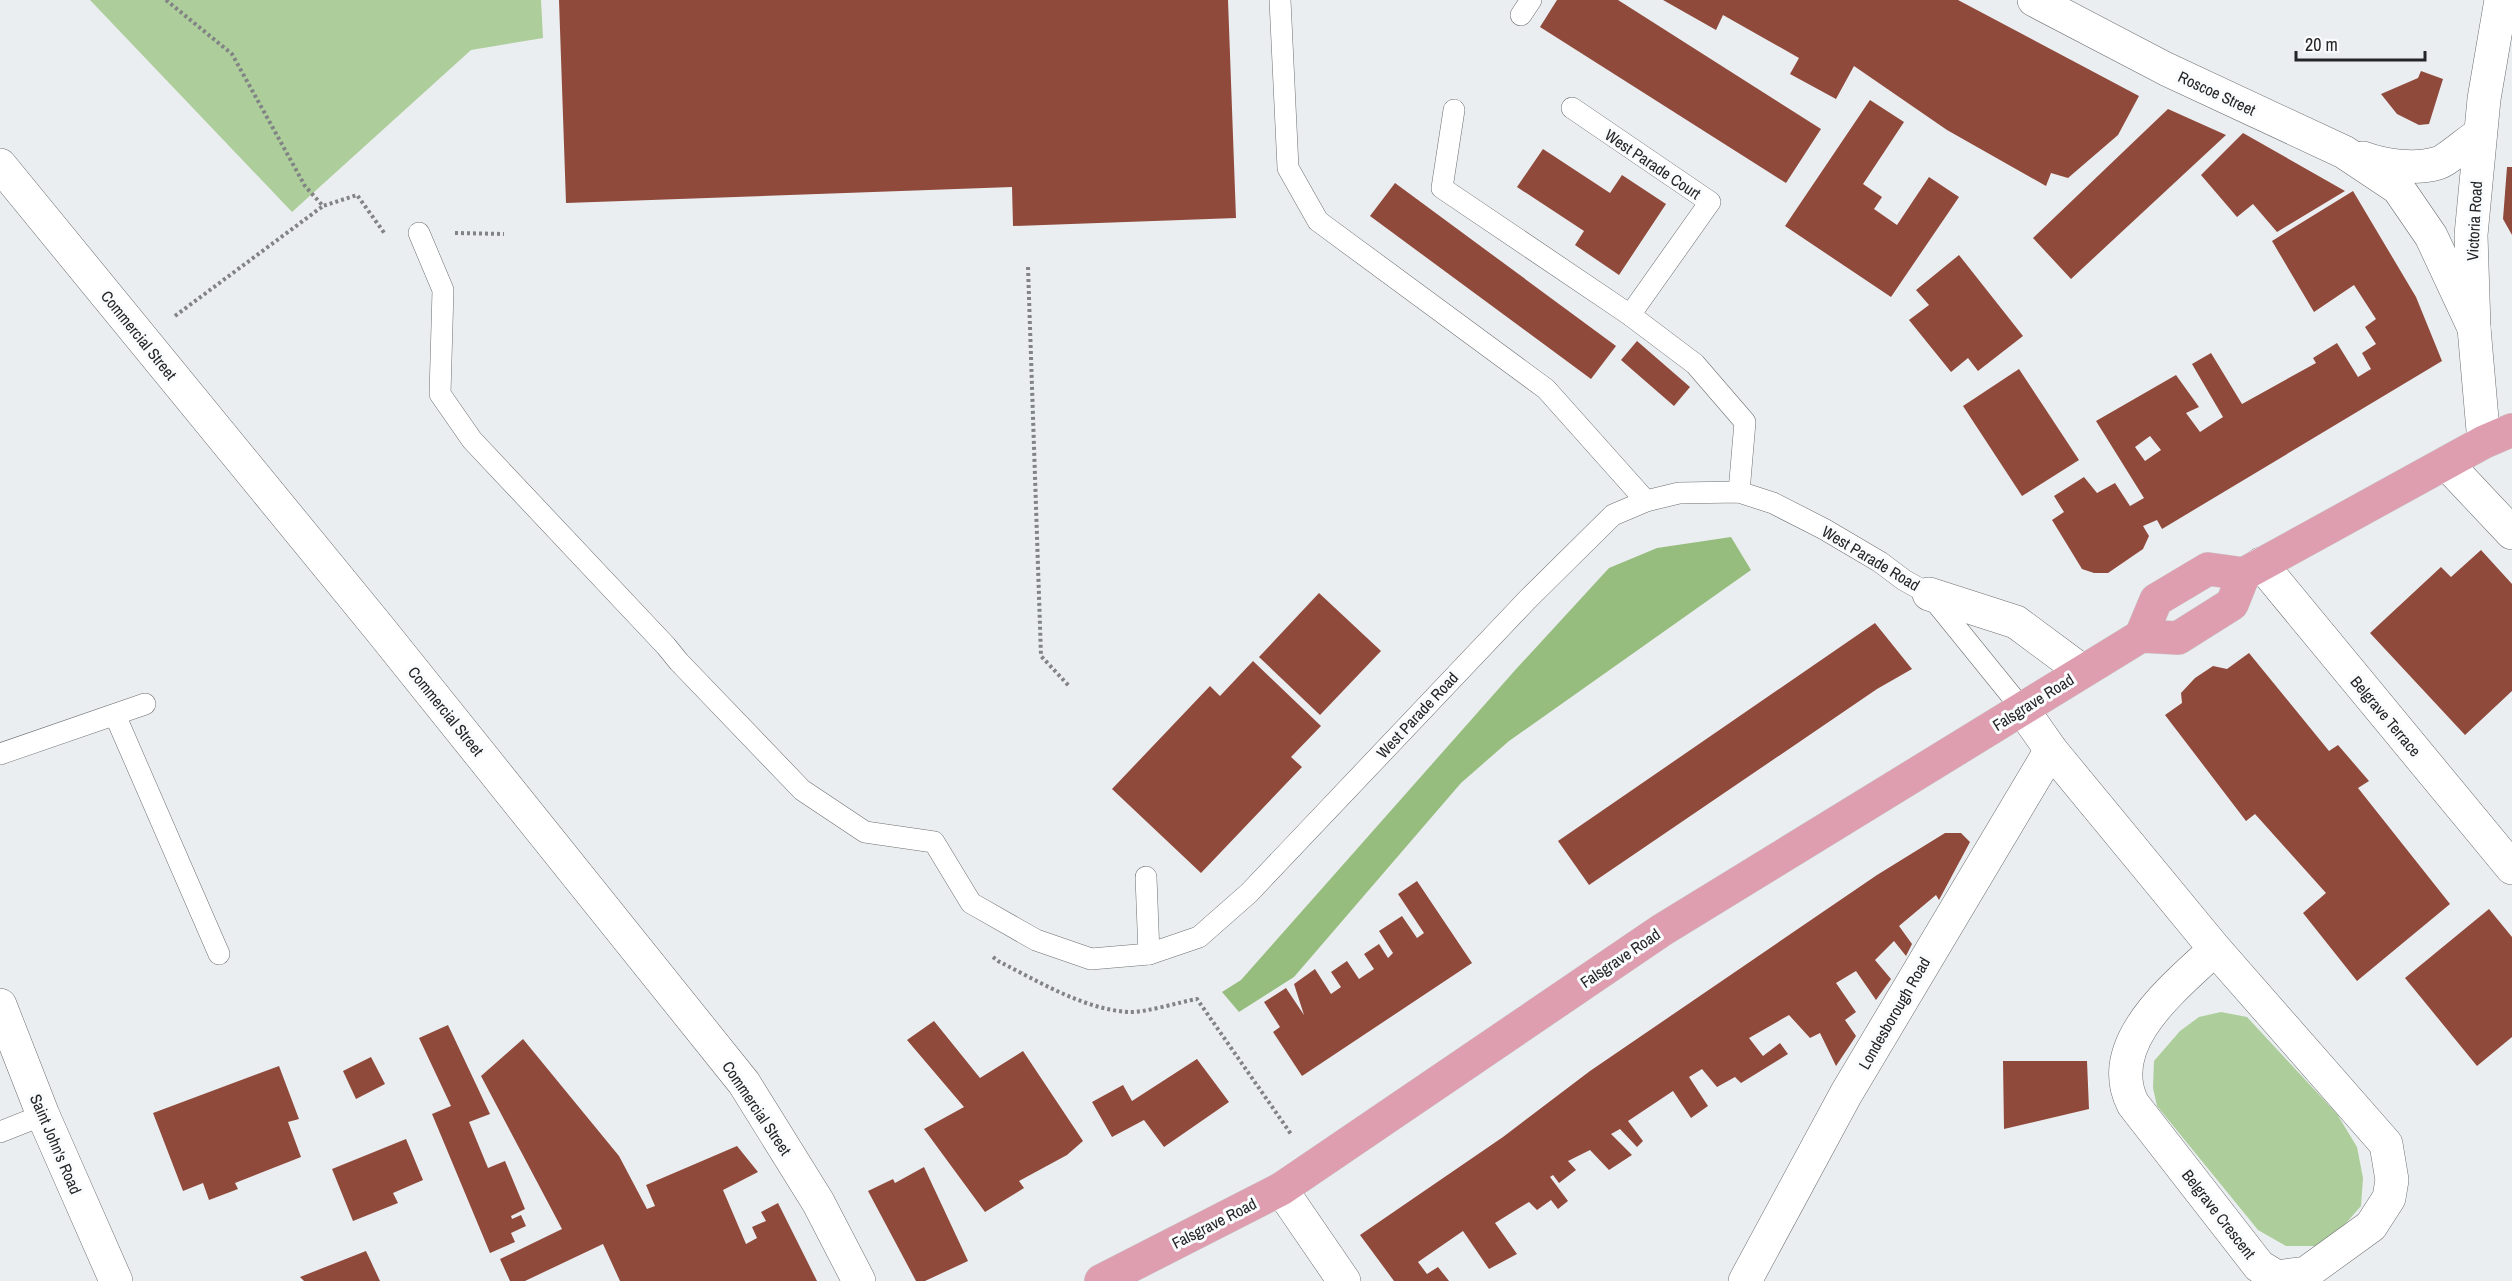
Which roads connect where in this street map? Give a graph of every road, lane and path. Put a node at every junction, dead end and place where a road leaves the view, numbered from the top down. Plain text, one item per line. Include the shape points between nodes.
1 (166, 0) edge
2 (1280, 0) edge
3 (2034, 0) edge
4 (2501, 0) edge
5 (2501, 56) edge
6 (1572, 108) dead end
7 (1454, 110) dead end
8 (2480, 134) junction
9 (2344, 152) junction
10 (0, 165) edge
11 (323, 206) junction
12 (418, 233) junction
13 (504, 234) dead end
14 (1028, 267) dead end
15 (1630, 315) junction
16 (2474, 328) junction
17 (143, 340) junction
18 (2498, 436) edge
19 (2447, 464) junction
20 (1739, 492) junction
21 (1646, 501) junction
22 (2512, 533) edge
23 (2252, 569) junction
24 (1929, 594) junction
25 (2141, 636) junction
26 (2082, 671) junction
27 (1069, 686) dead end
28 (145, 705) dead end
29 (2023, 710) junction
30 (115, 715) junction
31 (2051, 750) junction
32 (0, 754) edge
33 (2512, 868) edge
34 (1146, 878) dead end
35 (2215, 949) junction
36 (219, 954) dead end
37 (991, 954) dead end
38 (1149, 954) junction
39 (0, 1005) edge
40 (43, 1115) junction
41 (0, 1132) edge
42 (1315, 1166) junction
43 (1281, 1189) junction
44 (116, 1281) edge
45 (859, 1281) edge
46 (1101, 1281) edge
47 (1344, 1281) edge
48 (1745, 1281) edge

1 - 11 path via 232,54 305,186
2 - 21 lane via 1288,168 1318,221 1546,389
3 - 9 street, Roscoe Street via 2166,69
4 - 5 street, Victoria Road
5 - 8 street, Victoria Road via 2484,99
6 - 15 lane, West Parade Court via 1710,202
7 - 15 lane via 1442,188
8 - 9 street via 2439,163 2377,163
8 - 16 street, Victoria Road via 2471,235
9 - 16 street, Roscoe Street via 2398,188 2431,236
10 - 17 street, Commercial Street
11 - 12 path via 357,195 391,243
11 - 17 path
12 - 13 path
12 - 38 lane, West Parade Road via 443,290 440,394 472,440 802,790 865,832 934,842 970,903 1036,940 1091,959
14 - 27 path via 1041,656
15 - 20 lane via 1695,363 1745,422
16 - 18 street, Victoria Road
17 - 45 street, Commercial Street via 744,1083 818,1202
18 - 19 highway
19 - 22 street
19 - 23 highway
20 - 21 lane, West Parade Road via 1679,494
20 - 24 lane, West Parade Road via 1773,503 1824,529
21 - 38 lane, West Parade Road via 1613,515 1527,599 1250,893 1199,937
23 - 25 highway via 2232,604 2178,638
23 - 25 highway via 2208,569 2156,600
23 - 33 street, Belgrave Terrace
24 - 26 street, West Parade Road via 2016,622
24 - 29 lane, West Parade Road
25 - 26 highway, Falsgrave Road
26 - 29 highway, Falsgrave Road
28 - 30 lane
29 - 31 street, Belgrave Crescent
29 - 42 highway, Falsgrave Road via 1662,930
30 - 32 lane
30 - 36 lane
31 - 35 street, Belgrave Crescent
31 - 48 street, Londesborough Road via 1846,1094
34 - 38 lane
35 - 35 street, Belgrave Crescent via 2386,1144 2392,1180 2382,1212 2371,1226 2306,1273 2277,1276 2259,1266 2126,1090 2129,1054 2147,1017
37 - 42 path via 998,962 1095,1005 1130,1012 1197,999
39 - 40 street, Saint John's Road
40 - 41 lane
40 - 44 street, Saint John's Road
42 - 43 highway, Falsgrave Road
43 - 46 highway, Falsgrave Road
43 - 47 street

